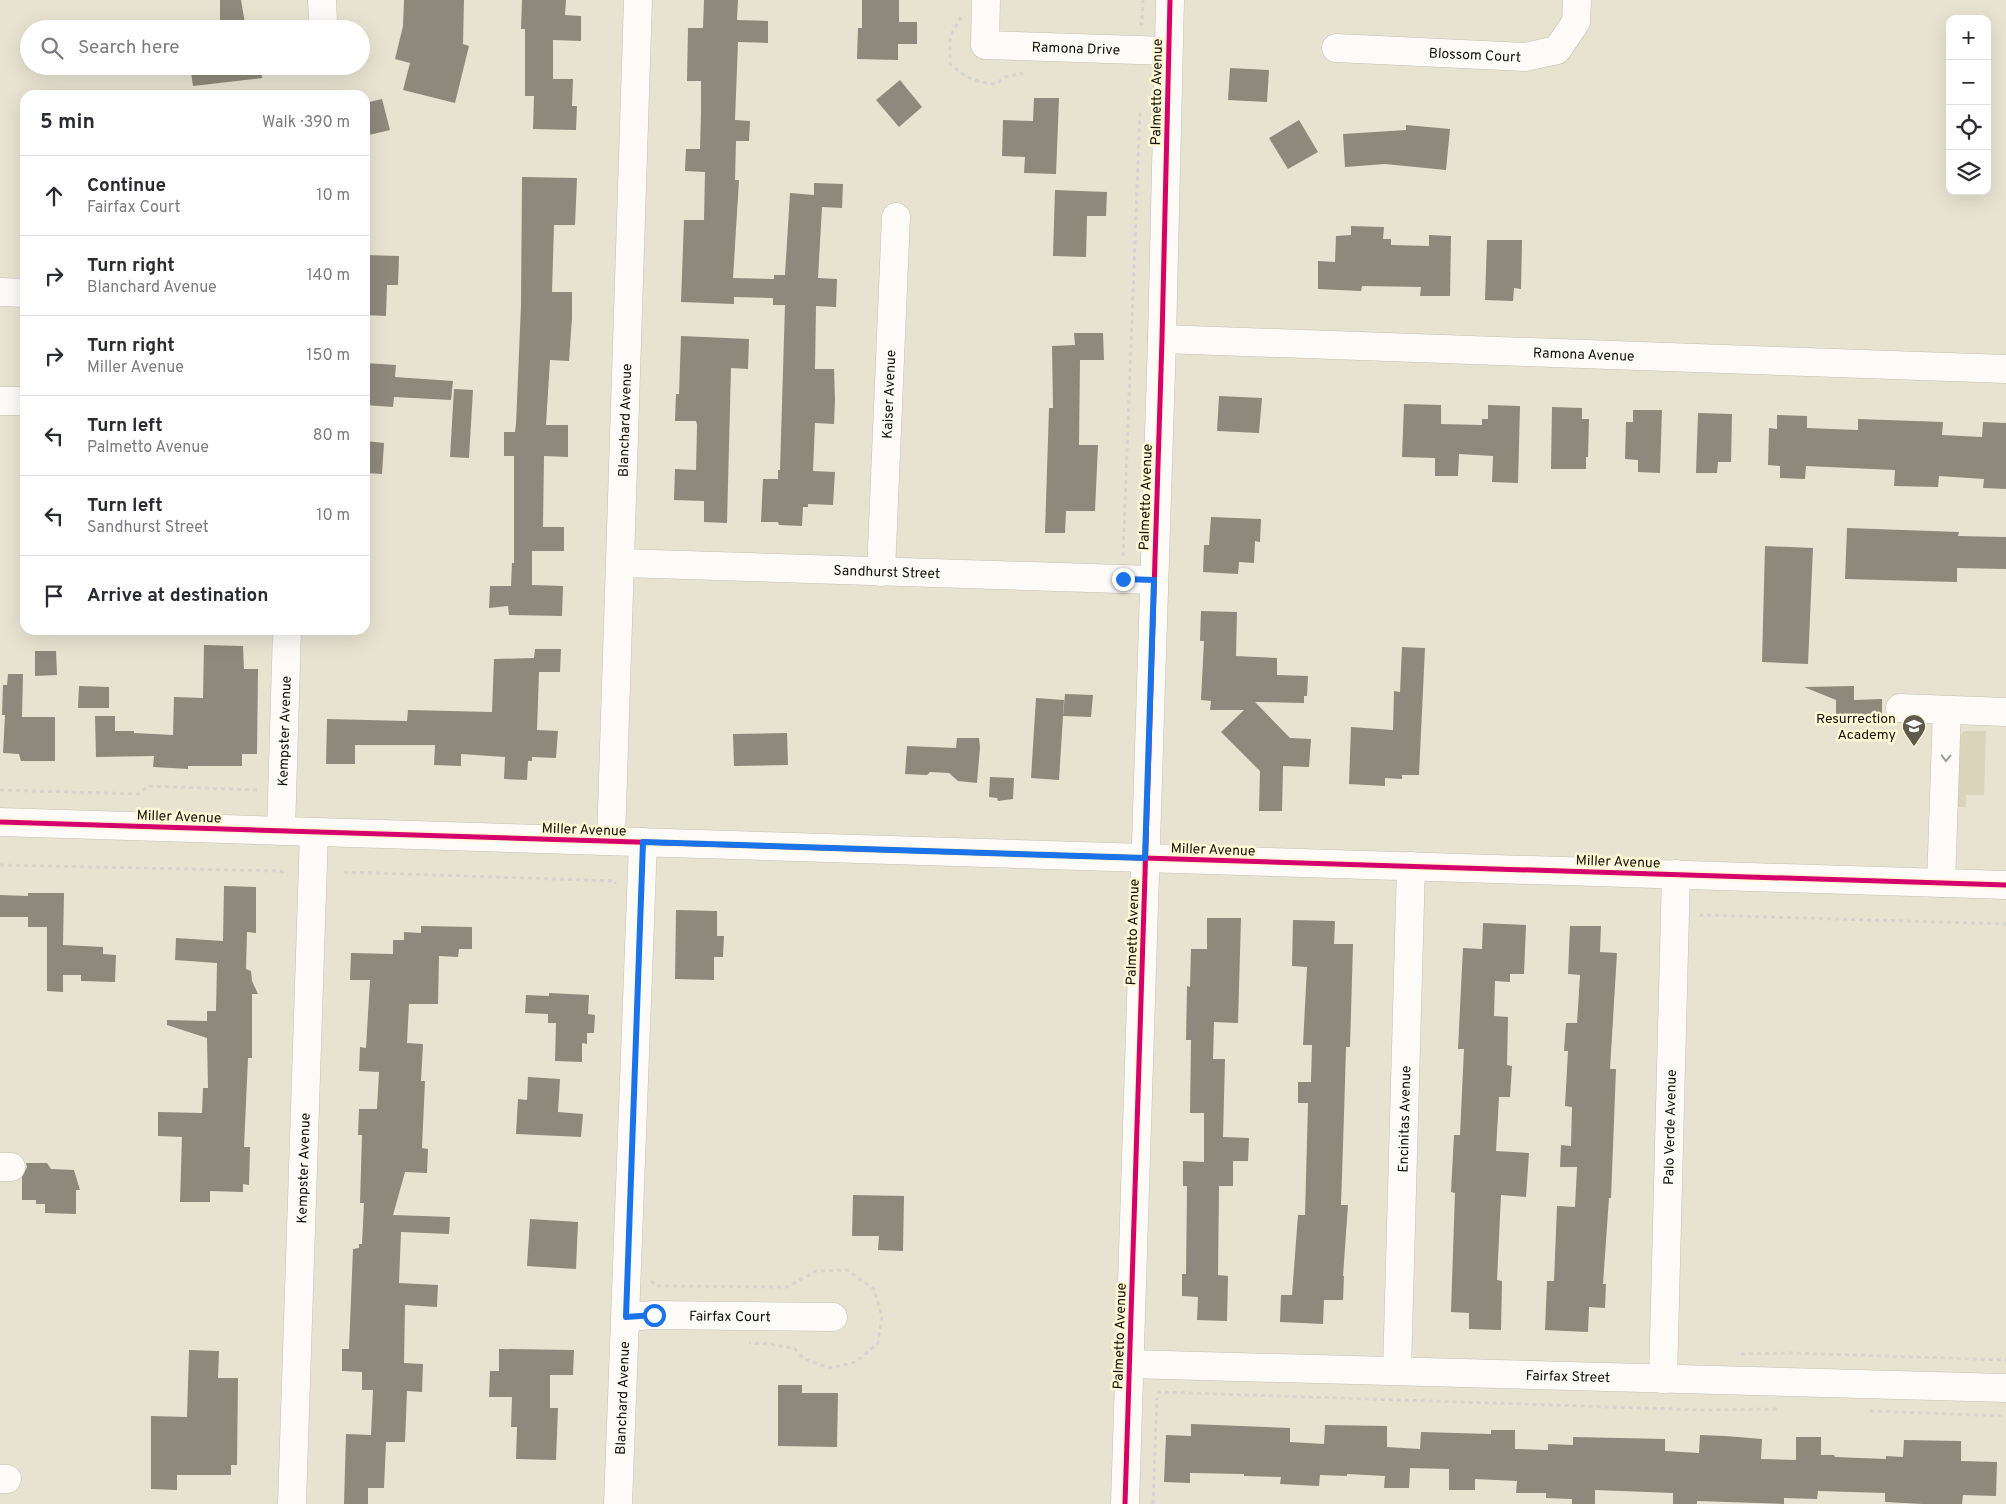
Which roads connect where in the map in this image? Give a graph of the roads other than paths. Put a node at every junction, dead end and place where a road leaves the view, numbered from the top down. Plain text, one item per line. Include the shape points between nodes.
1 (638, 0) edge
2 (1170, 0) edge
3 (1577, 0) edge
4 (974, 6) edge
5 (1336, 48) dead end
6 (1168, 51) junction
7 (896, 217) dead end
8 (0, 292) edge
9 (20, 292) edge
10 (1162, 339) junction
11 (2006, 369) edge
12 (0, 401) edge
13 (20, 401) edge
14 (621, 563) junction
15 (881, 572) junction
16 (1154, 580) junction
17 (287, 635) edge
18 (1900, 708) dead end
19 (1947, 710) junction
20 (2006, 712) edge
21 (0, 822) edge
22 (281, 831) junction
23 (314, 832) junction
24 (611, 841) junction
25 (643, 842) junction
26 (1145, 858) junction
27 (1411, 866) junction
28 (1676, 874) junction
29 (1941, 883) junction
30 (2006, 885) edge
31 (626, 1317) junction
32 (833, 1317) dead end
33 (1130, 1364) junction
34 (1397, 1372) junction
35 (1663, 1378) junction
36 (2006, 1388) edge
37 (292, 1504) edge
38 (618, 1504) edge
39 (1125, 1504) edge

1 - 14 street, Blanchard Avenue
2 - 6 street, Palmetto Avenue
3 - 5 street, Blossom Court via 1576,22 1557,50 1525,57
4 - 6 street, Ramona Drive via 985,45
6 - 10 street, Palmetto Avenue
7 - 15 street, Kaiser Avenue
8 - 9 street
10 - 11 street, Ramona Avenue
10 - 16 street, Palmetto Avenue
12 - 13 street
14 - 15 street, Sandhurst Street
14 - 24 street, Blanchard Avenue
15 - 16 street, Sandhurst Street
16 - 26 street, Palmetto Avenue
17 - 22 street, Kempster Avenue
18 - 19 street
19 - 20 street
19 -> 29 street
21 - 22 street, Miller Avenue
22 - 23 street, Miller Avenue
23 - 24 street, Miller Avenue
23 - 37 street, Kempster Avenue
24 - 25 street, Miller Avenue
25 - 26 street, Miller Avenue
25 - 31 street, Blanchard Avenue
26 - 27 street, Miller Avenue
26 - 33 street, Palmetto Avenue
27 - 28 street, Miller Avenue
27 - 34 street, Encinitas Avenue
28 - 29 street, Miller Avenue
28 - 35 street, Palo Verde Avenue
29 - 30 street, Miller Avenue
31 - 32 street, Fairfax Court
31 - 38 street, Blanchard Avenue
33 - 34 street, Fairfax Street
33 - 39 street, Palmetto Avenue
34 - 35 street, Fairfax Street
35 - 36 street, Fairfax Street

